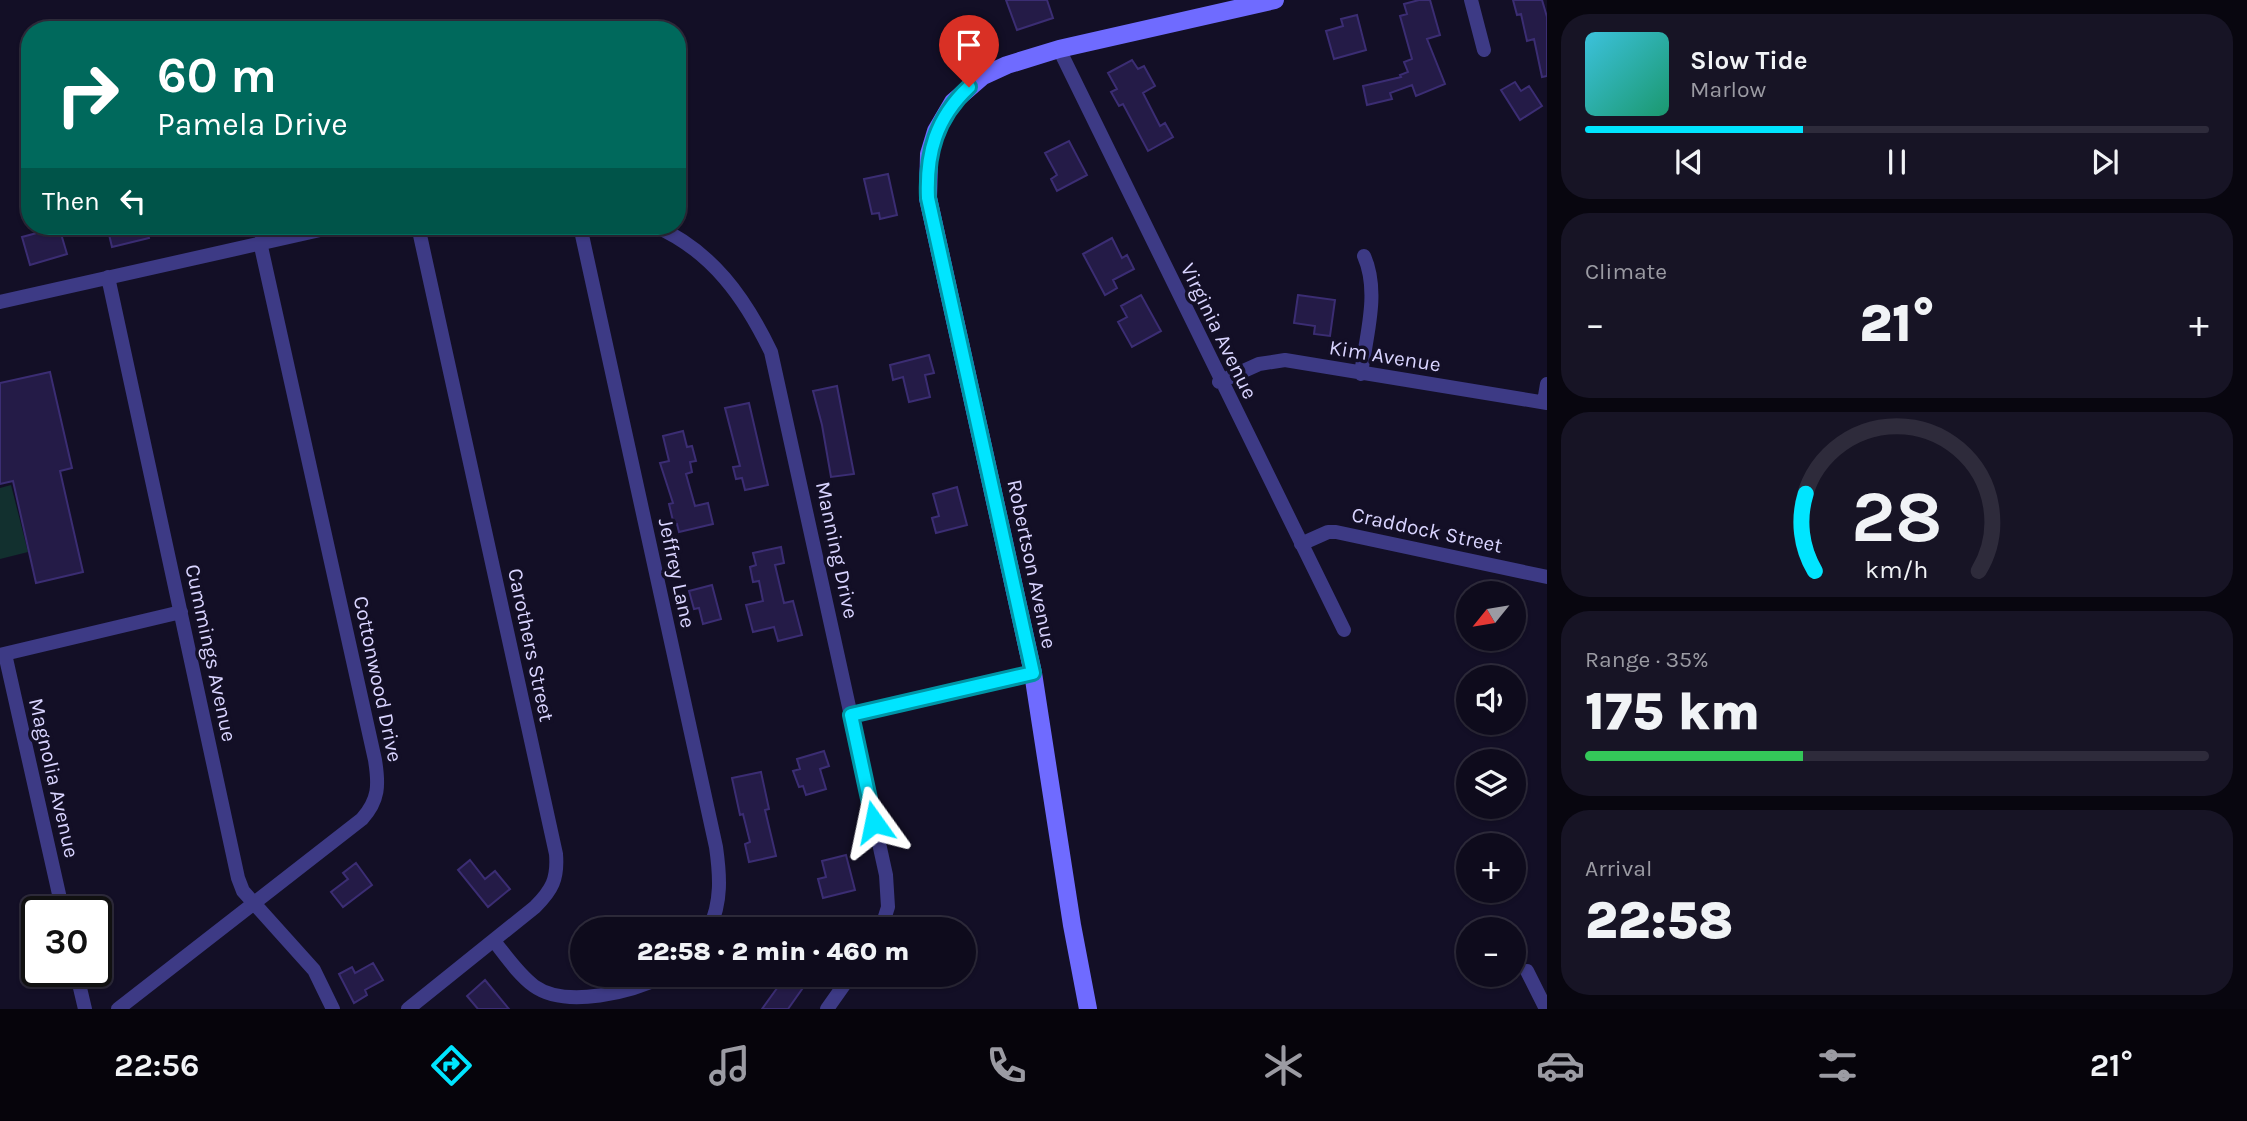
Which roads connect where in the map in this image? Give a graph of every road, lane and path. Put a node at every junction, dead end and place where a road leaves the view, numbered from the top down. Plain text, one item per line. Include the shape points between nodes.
1 (1275, 0) edge
2 (1471, 0) edge
3 (1059, 50) junction
4 (1484, 50) dead end
5 (294, 235) edge
6 (420, 235) edge
7 (582, 235) edge
8 (671, 235) edge
9 (260, 242) junction
10 (1364, 256) dead end
11 (107, 277) junction
12 (0, 302) edge
13 (1361, 374) junction
14 (1220, 382) junction
15 (1547, 384) edge
16 (1545, 402) edge
17 (1301, 544) junction
18 (1547, 577) edge
19 (181, 612) junction
20 (1344, 630) dead end
21 (2, 654) edge
22 (1033, 673) junction
23 (851, 715) junction
24 (59, 896) edge
25 (254, 904) junction
26 (713, 917) edge
27 (885, 917) edge
28 (494, 941) junction
29 (1527, 971) dead end
30 (80, 987) edge
31 (634, 987) edge
32 (843, 987) edge
33 (85, 1009) edge
34 (118, 1009) edge
35 (333, 1009) edge
36 (408, 1009) edge
37 (827, 1009) edge
38 (1088, 1009) edge
39 (1546, 1009) edge

1 - 3 street, Robertson Avenue
2 - 4 street
3 - 14 street, Virginia Avenue
3 - 22 street, Robertson Avenue via 983,76 953,102 929,154 928,198
5 - 9 street
6 - 28 street, Carothers Street via 556,854 557,872 549,893
7 - 26 street, Jeffrey Lane via 716,847 720,897
8 - 23 street, Manning Drive via 724,274 771,352
9 - 11 street
9 - 25 street, Cottonwood Drive via 379,789 362,819
10 - 13 street via 1373,286
11 - 12 street
11 - 19 street, Cummings Avenue
13 - 14 street, Kim Avenue via 1274,360
13 - 16 street, Kim Avenue
14 - 17 street, Virginia Avenue
15 - 16 street
17 - 18 street, Craddock Street via 1336,532
17 - 20 street, Virginia Avenue
19 - 21 street
19 - 25 street, Cummings Avenue via 238,877
21 - 24 street, Magnolia Avenue
22 - 23 street
22 - 38 street, Robertson Avenue
23 - 27 street, Manning Drive via 887,885
25 - 34 street, Cottonwood Drive
25 - 35 street, Cummings Avenue via 314,970
28 - 31 street via 520,974 548,994 567,999
28 - 36 street, Carothers Street
29 - 39 street
30 - 33 street
32 - 37 street

